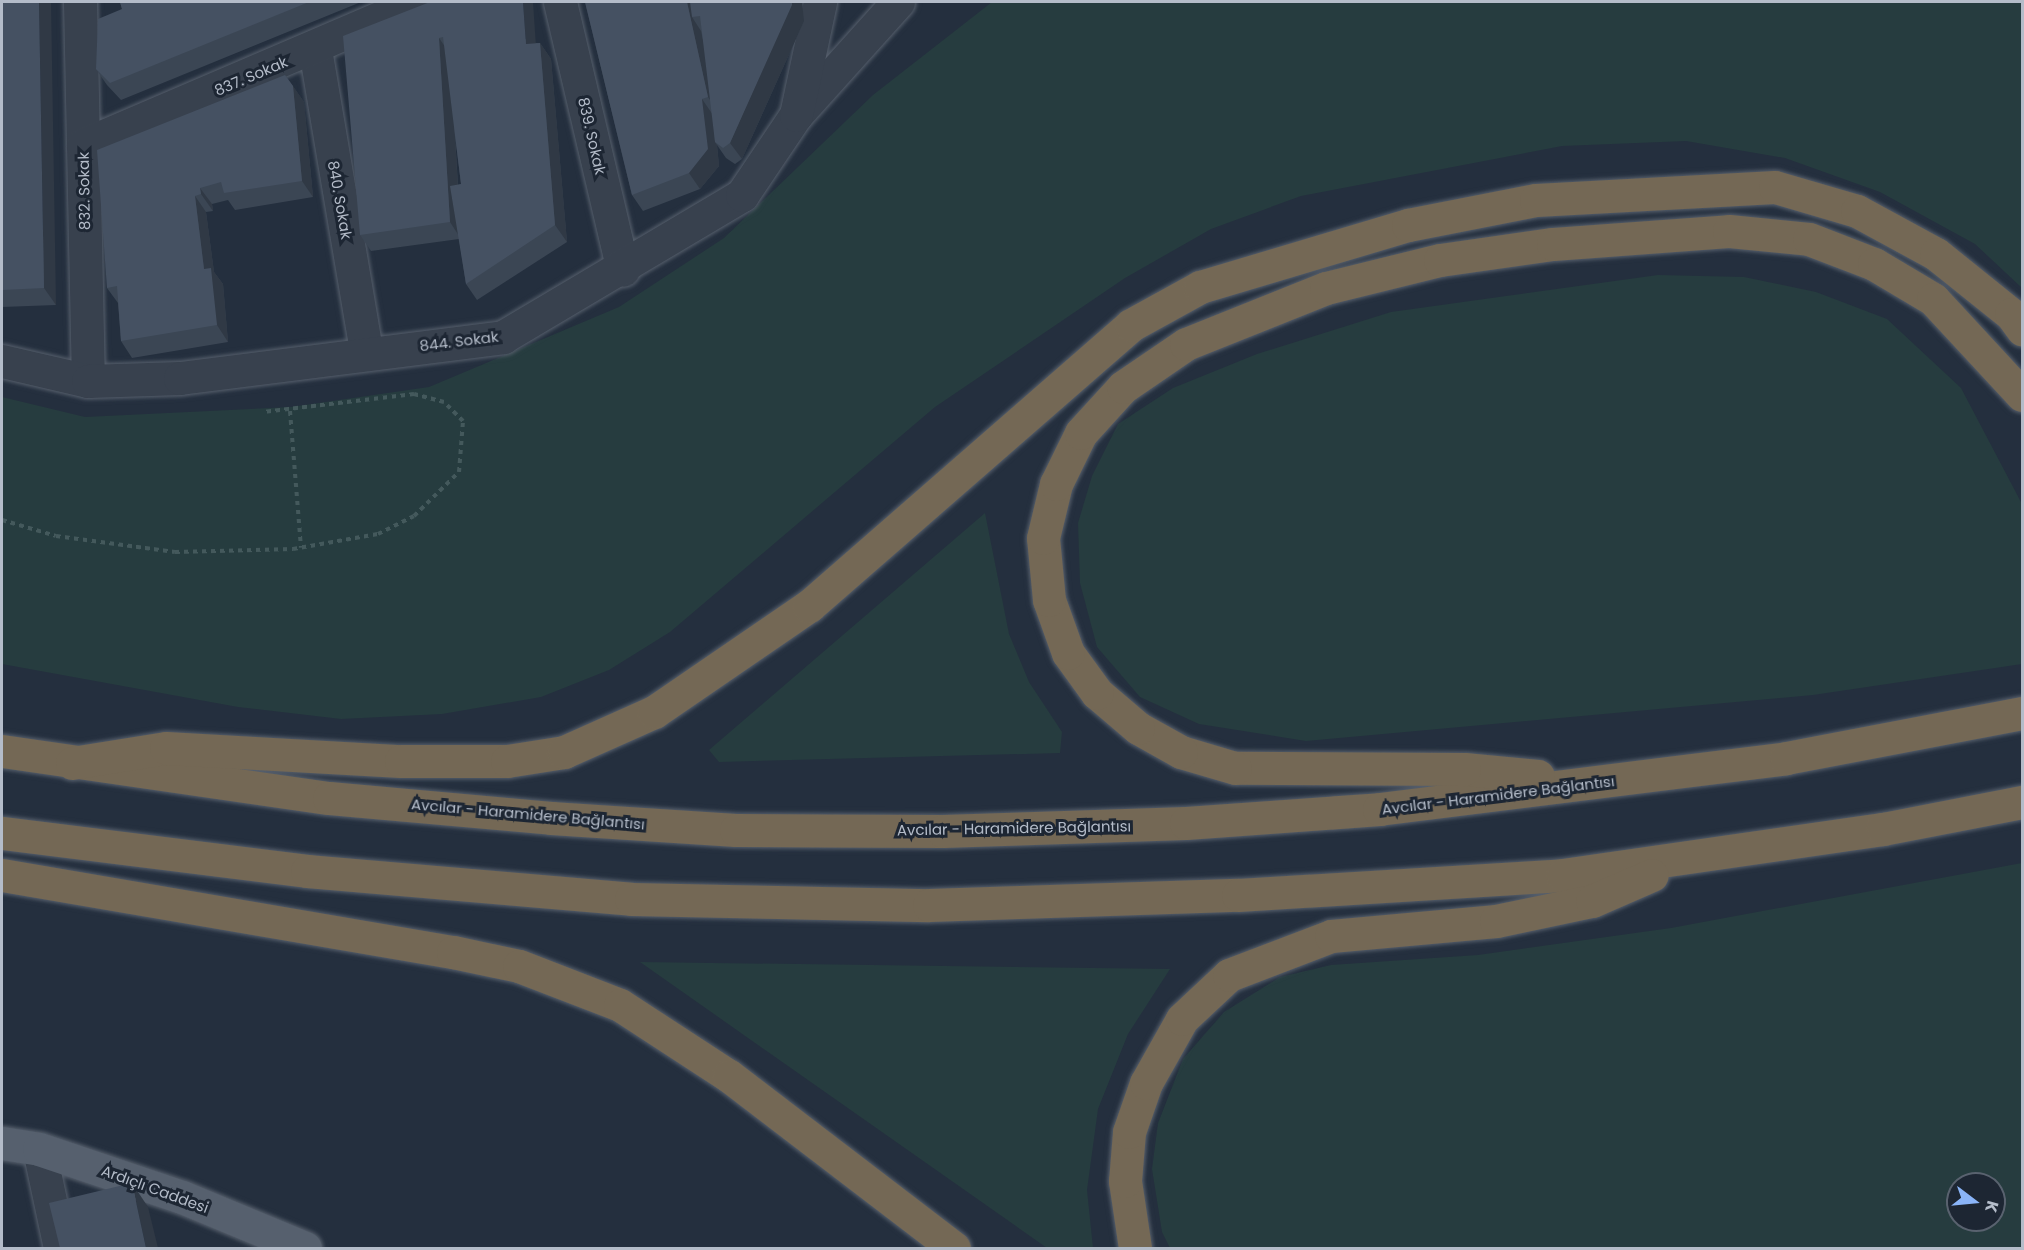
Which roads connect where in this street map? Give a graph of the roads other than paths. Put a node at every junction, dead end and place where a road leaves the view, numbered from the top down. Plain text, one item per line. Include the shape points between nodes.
1 (80, 2) edge
2 (416, 2) edge
3 (560, 2) edge
4 (820, 2) edge
5 (898, 2) edge
6 (315, 49) junction
7 (796, 115) junction
8 (83, 145) junction
9 (623, 270) junction
10 (2022, 329) edge
11 (366, 351) junction
12 (2, 361) edge
13 (88, 381) junction
14 (2022, 395) edge
15 (2022, 713) edge
16 (2, 751) edge
17 (72, 763) junction
18 (1575, 784) junction
19 (2022, 802) edge
20 (2, 832) edge
21 (1688, 860) junction
22 (2, 875) edge
23 (2, 1143) edge
24 (39, 1149) junction
25 (60, 1248) edge
26 (305, 1248) edge
27 (954, 1248) edge
28 (1135, 1248) edge

1 - 8 street, 832. Sokak
2 - 6 street, 837. Sokak
3 - 9 street, 839. Sokak
4 - 7 street, 844. Sokak
5 - 7 street
6 - 8 street, 837. Sokak
6 - 11 street, 840. Sokak
7 - 9 street, 844. Sokak via 742,195
8 - 13 street, 832. Sokak
9 - 11 street, 844. Sokak via 503,338
10 - 17 highway via 2011,314 1936,254 1857,211 1775,188 1536,200 1408,225 1200,287 1131,325 809,606 654,712 564,752 507,761 401,762 166,748
11 - 13 street, 844. Sokak via 180,378
12 - 13 street, 844. Sokak
14 - 18 highway via 1933,298 1874,264 1809,239 1730,231 1553,244 1440,260 1326,288 1186,344 1123,387 1081,433 1056,484 1043,538 1049,600 1068,653 1096,693 1138,728 1181,752 1236,768 1464,769 1529,774
15 - 18 highway, Avcılar - Haramidere Bağlantısı via 1786,758
16 - 17 highway, Avcılar - Haramidere Bağlantısı
17 - 18 highway, Avcılar - Haramidere Bağlantısı via 329,798 736,830 943,831 1186,824 1379,809
19 - 21 highway
20 - 21 highway via 307,871 631,899 771,905 1238,896 1563,875
21 - 28 highway via 1592,901 1496,921 1331,936 1229,975 1182,1019 1146,1083 1130,1132 1125,1181
22 - 27 highway via 453,952 519,966 620,1005 729,1076
23 - 24 main road, Ardıçlı Caddesi
24 - 25 street
24 - 26 main road, Ardıçlı Caddesi via 182,1197

